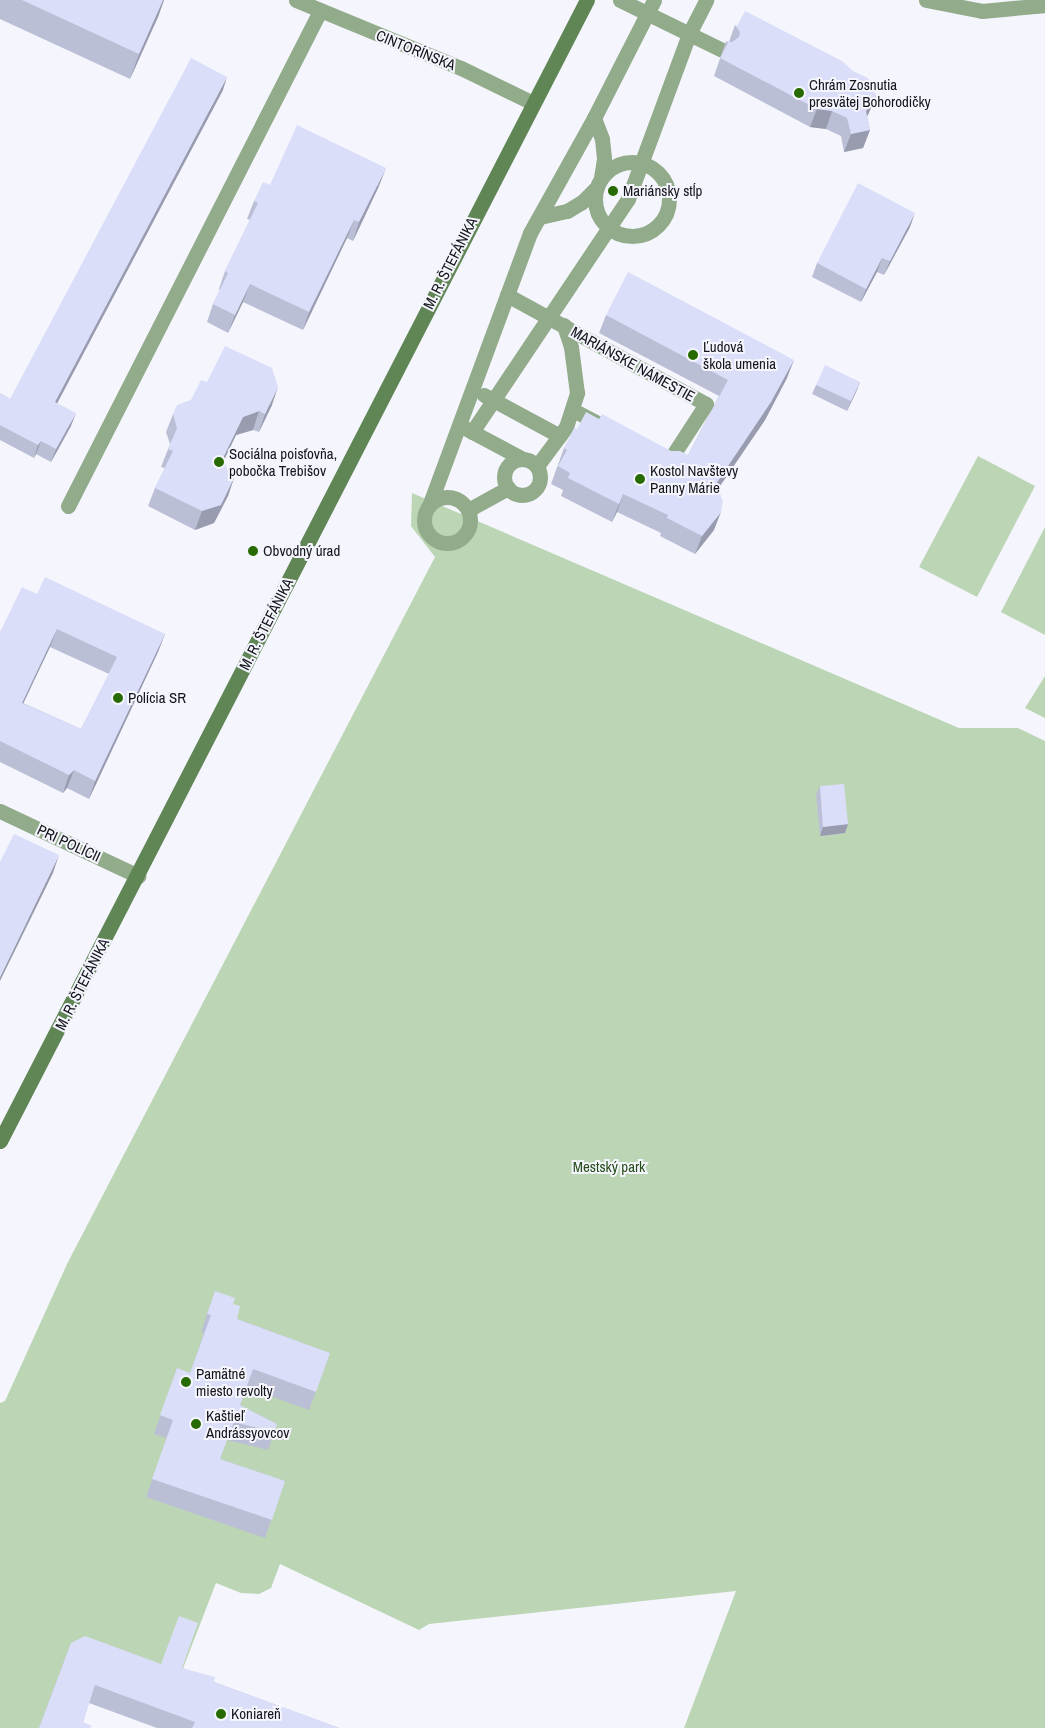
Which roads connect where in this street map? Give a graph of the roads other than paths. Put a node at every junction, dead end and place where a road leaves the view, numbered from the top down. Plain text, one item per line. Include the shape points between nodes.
1 (296, 0) edge
2 (587, 0) edge
3 (620, 0) edge
4 (706, 0) edge
5 (926, 0) edge
6 (1045, 5) edge
7 (650, 6) edge
8 (320, 11) junction
9 (689, 34) junction
10 (724, 51) edge
11 (534, 103) junction
12 (594, 118) junction
13 (641, 163) junction
14 (598, 183) junction
15 (540, 217) junction
16 (610, 229) junction
17 (507, 295) junction
18 (549, 316) junction
19 (564, 325) junction
20 (474, 390) junction
21 (493, 400) junction
22 (572, 410) junction
23 (466, 429) junction
24 (619, 434) edge
25 (560, 436) junction
26 (644, 448) edge
27 (521, 458) junction
28 (538, 466) junction
29 (508, 488) junction
30 (68, 506) dead end
31 (429, 506) junction
32 (468, 510) junction
33 (0, 811) edge
34 (138, 876) junction
35 (0, 1141) edge

1 - 8 street, CINTORÍNSKA
2 - 11 street, M. R. ŠTEFÁNIKA
3 - 7 street
4 - 9 street
5 - 6 street via 982,11
7 - 9 street
7 - 12 street
8 - 11 street, CINTORÍNSKA via 461,68
8 - 30 street
9 - 10 street
9 - 13 street
11 - 34 street, M. R. ŠTEFÁNIKA
12 - 14 street via 602,139 604,159
12 - 15 street
13 - 14 street via 622,163 610,168
13 - 16 street via 628,199
13 - 16 street via 658,172 665,182 669,198 666,216 659,225 638,236 626,236
14 - 15 street via 582,202 567,211
14 - 16 street via 594,202 597,214
15 - 17 street via 530,233
16 - 18 street
17 - 18 street, MARIÁNSKE NÁMESTIE
17 - 20 street
18 - 19 street, MARIÁNSKE NÁMESTIE
18 - 21 street
19 - 22 street, MARIÁNSKE NÁMESTIE via 576,372 577,393
19 - 26 street, MARIÁNSKE NÁMESTIE via 706,404 669,460
20 - 21 street
20 - 23 street
21 - 23 street
21 - 25 street
22 - 24 street
22 - 25 street, MARIÁNSKE NÁMESTIE
23 - 27 street
23 - 31 street
25 - 28 street, MARIÁNSKE NÁMESTIE via 556,453
27 - 28 street
27 - 29 street via 511,462 504,472
28 - 29 street, MARIÁNSKE NÁMESTIE via 540,484 531,493 518,495
29 - 32 street
31 - 32 street via 435,500 450,498 458,500
31 - 32 street via 425,512 425,528 429,535 442,543 463,537 470,525
33 - 34 street, PRI POLÍCII
34 - 35 street, M. R. ŠTEFÁNIKA

